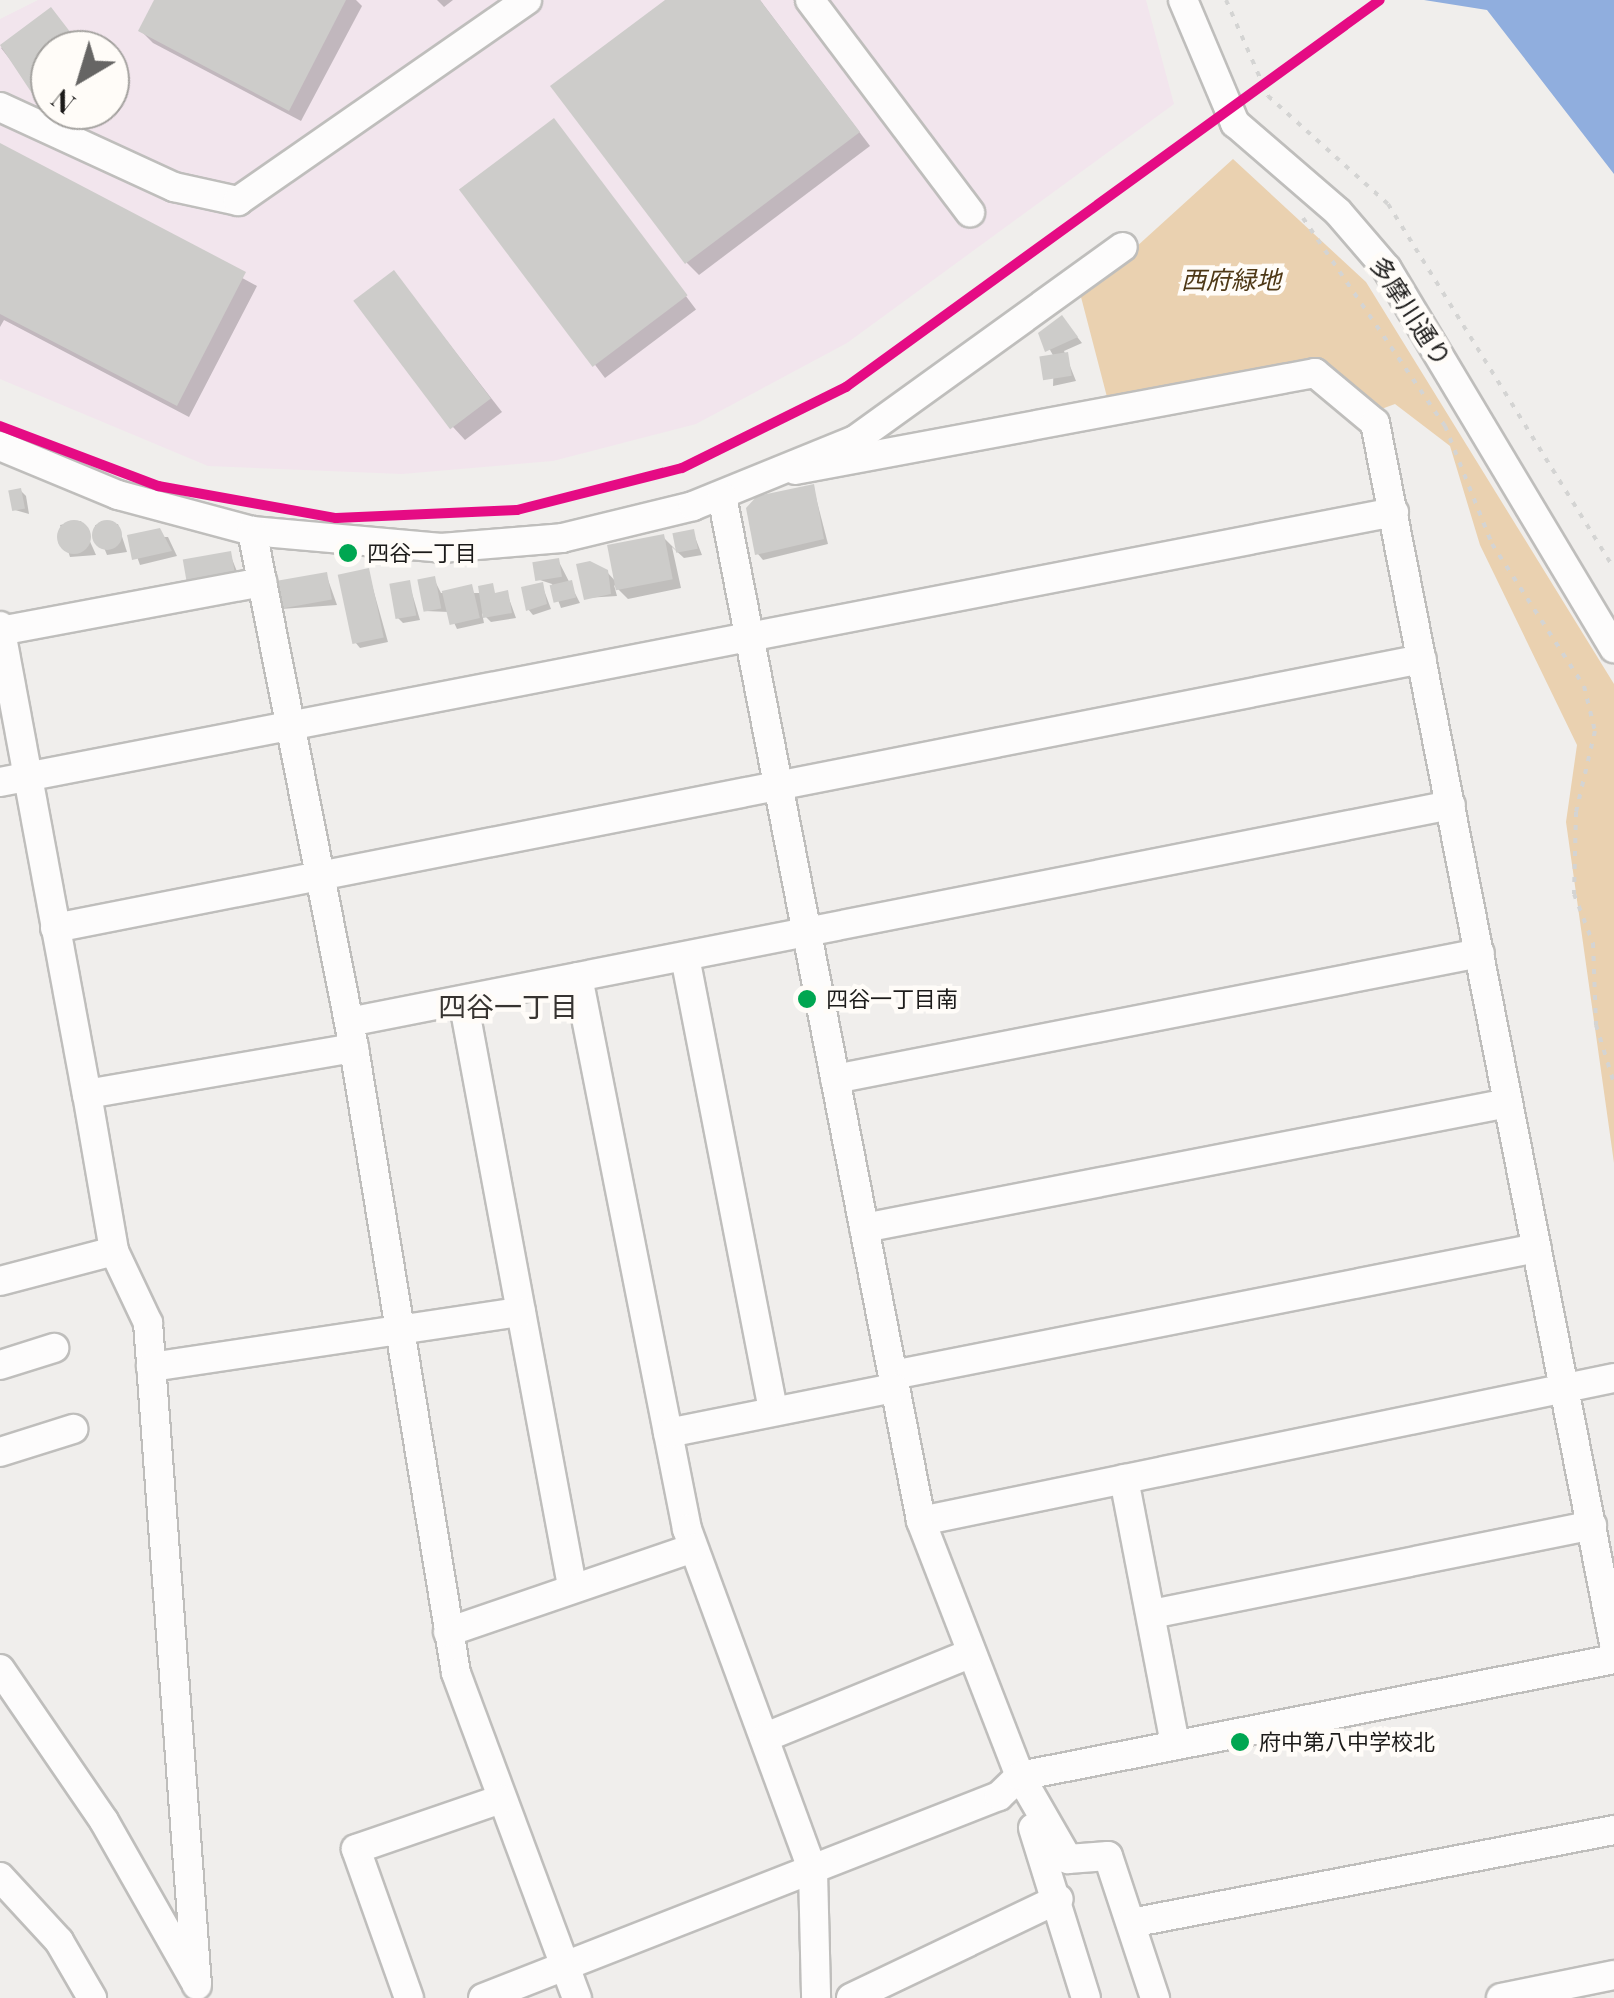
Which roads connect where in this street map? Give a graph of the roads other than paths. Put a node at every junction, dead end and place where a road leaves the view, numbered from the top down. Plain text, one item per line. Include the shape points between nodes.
1 (527, 0) edge
2 (810, 0) edge
3 (1184, 0) edge
4 (0, 107) edge
5 (970, 212) dead end
6 (1123, 247) dead end
7 (0, 446) edge
8 (796, 470) junction
9 (722, 496) junction
10 (1394, 512) junction
11 (252, 531) junction
12 (262, 582) junction
13 (0, 630) edge
14 (749, 638) junction
15 (1614, 648) edge
16 (1422, 660) junction
17 (292, 727) junction
18 (14, 780) edge
19 (778, 786) junction
20 (1450, 805) junction
21 (318, 874) junction
22 (56, 928) junction
23 (806, 932) junction
24 (1480, 953) junction
25 (685, 957) junction
26 (578, 977) junction
27 (464, 1000) junction
28 (351, 1035) junction
29 (835, 1079) junction
30 (88, 1094) junction
31 (1508, 1102) junction
32 (864, 1228) junction
33 (1537, 1248) junction
34 (114, 1251) junction
35 (0, 1281) edge
36 (521, 1312) junction
37 (400, 1332) junction
38 (54, 1348) dead end
39 (0, 1364) edge
40 (151, 1367) junction
41 (1614, 1378) edge
42 (894, 1381) junction
43 (1564, 1388) junction
44 (774, 1412) junction
45 (74, 1429) dead end
46 (668, 1433) junction
47 (0, 1452) edge
48 (1124, 1479) junction
49 (921, 1520) junction
50 (1592, 1525) junction
51 (692, 1548) junction
52 (572, 1586) junction
53 (1152, 1614) junction
54 (448, 1632) junction
55 (1614, 1643) edge
56 (972, 1653) junction
57 (1614, 1659) edge
58 (0, 1668) edge
59 (766, 1737) junction
60 (1175, 1745) junction
61 (1018, 1781) junction
62 (501, 1799) junction
63 (1614, 1830) edge
64 (814, 1871) junction
65 (0, 1878) edge
66 (1059, 1899) junction
67 (1131, 1923) junction
68 (563, 1968) junction
69 (1614, 1975) edge
70 (203, 1992) edge
71 (92, 1998) edge
72 (409, 1998) edge
73 (483, 1998) edge
74 (577, 1998) edge
75 (816, 1998) edge
76 (852, 1998) edge
77 (1086, 1998) edge
78 (1155, 1998) edge
79 (1500, 1998) edge

1 - 4 street via 238,201 174,187
2 - 5 street
3 - 15 street, 多摩川通り via 1236,123 1387,269
6 - 8 street via 906,406
7 - 11 street via 118,496
8 - 9 street
8 - 10 street via 1316,374 1375,422
9 - 11 street via 639,522 502,545 359,545
9 - 14 street
10 - 14 street
10 - 16 street
11 - 12 street
12 - 13 street
12 - 17 street
13 - 18 street
14 - 17 street
14 - 19 street
16 - 19 street
16 - 20 street
17 - 18 street
17 - 21 street
18 - 22 street
19 - 21 street
19 - 23 street
20 - 23 street
20 - 24 street
21 - 22 street
21 - 28 street
22 - 30 street
23 - 25 street
23 - 29 street
24 - 29 street
24 - 31 street
25 - 26 street
25 - 44 street
26 - 27 street
26 - 46 street
27 - 28 street
27 - 36 street
28 - 30 street
28 - 37 street
29 - 32 street
30 - 34 street
31 - 32 street
31 - 33 street
32 - 42 street
33 - 42 street
33 - 43 street
34 - 35 street
34 - 40 street via 148,1323
36 - 37 street
36 - 52 street
37 - 40 street
37 - 54 street
38 - 39 street
40 - 70 street
41 - 43 street
42 - 44 street
42 - 49 street
43 - 48 street
43 - 50 street
44 - 46 street
45 - 47 street
46 - 51 street
48 - 49 street
48 - 53 street
49 - 56 street
50 - 53 street
50 - 55 street
51 - 52 street
51 - 59 street
52 - 54 street
53 - 60 street
54 - 62 street
56 - 59 street
56 - 61 street
57 - 60 street
58 - 70 street via 104,1820
59 - 64 street
60 - 61 street
61 - 64 street
61 - 66 street
61 - 67 street via 1068,1859 1108,1856
62 - 68 street
62 - 72 street via 356,1849
63 - 67 street
64 - 68 street
64 - 75 street
65 - 71 street via 59,1941
66 - 76 street
66 - 77 street
67 - 78 street
68 - 73 street
68 - 74 street
69 - 79 street

